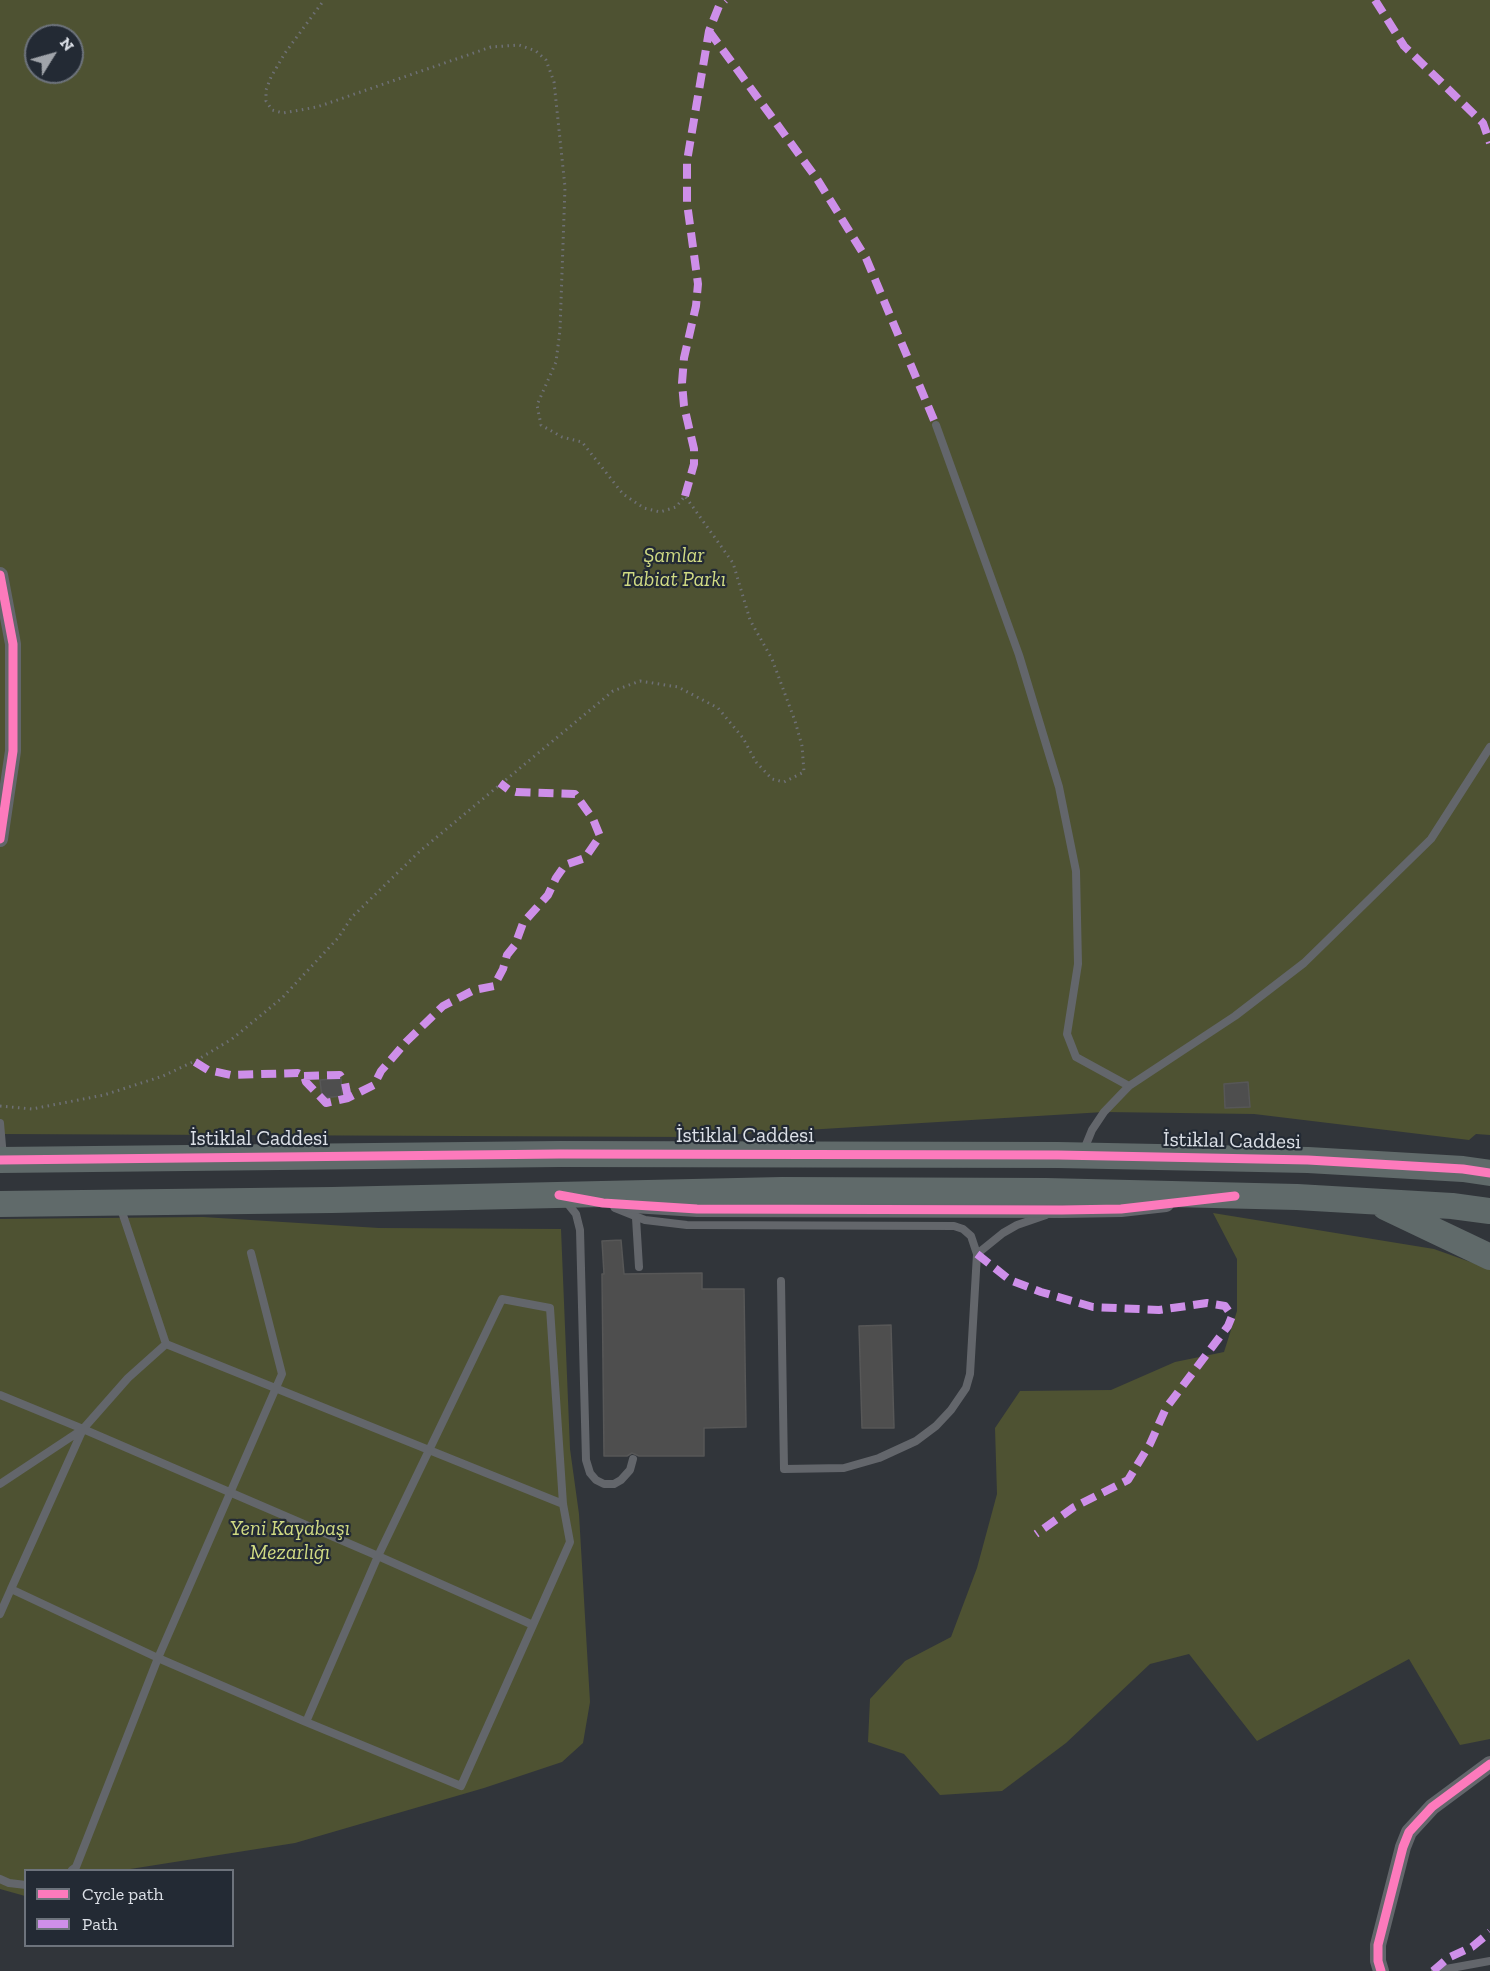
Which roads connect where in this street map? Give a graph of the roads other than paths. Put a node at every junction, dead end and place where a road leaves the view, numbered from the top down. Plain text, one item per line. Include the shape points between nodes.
1 (936, 425) dead end
2 (0, 575) edge
3 (1490, 747) edge
4 (0, 839) edge
5 (1129, 1086) junction
6 (0, 1123) edge
7 (1082, 1155) junction
8 (2, 1160) edge
9 (1490, 1173) edge
10 (559, 1195) junction
11 (1235, 1196) junction
12 (1373, 1201) junction
13 (119, 1202) junction
14 (603, 1203) junction
15 (0, 1204) edge
16 (1062, 1210) junction
17 (1490, 1211) edge
18 (636, 1218) junction
19 (251, 1253) dead end
20 (977, 1254) junction
21 (1490, 1257) edge
22 (639, 1267) dead end
23 (781, 1281) dead end
24 (166, 1344) junction
25 (276, 1388) junction
26 (0, 1395) edge
27 (83, 1429) junction
28 (429, 1450) junction
29 (633, 1459) dead end
30 (0, 1484) edge
31 (230, 1494) junction
32 (563, 1504) junction
33 (378, 1556) junction
34 (11, 1589) junction
35 (0, 1614) edge
36 (533, 1625) junction
37 (158, 1658) junction
38 (306, 1722) junction
39 (1490, 1764) edge
40 (73, 1869) edge
41 (0, 1879) edge
42 (24, 1885) edge
43 (1490, 1961) edge
44 (1381, 1971) edge
45 (1436, 1971) edge

1 - 5 lane via 1019,655 1059,787 1076,871 1078,964 1067,1034 1076,1057
2 - 4 street via 13,644 13,751
3 - 5 lane via 1431,839 1304,963 1235,1016
5 - 7 lane via 1104,1112
6 - 8 lane
7 - 8 main road, İstiklal Caddesi via 572,1154
7 - 9 main road, İstiklal Caddesi via 1308,1160
10 - 11 main road via 805,1190
10 - 13 main road
10 - 14 street
10 - 29 lane via 576,1214 580,1230 586,1460 596,1480 614,1484 630,1470
11 - 12 main road
11 - 16 street via 1121,1209
12 - 17 main road
12 - 21 main road
13 - 15 main road
13 - 24 lane
14 - 16 street via 697,1209
14 - 18 lane
16 - 20 lane via 1017,1225
18 - 20 lane via 687,1225 954,1226 971,1236
18 - 22 lane
19 - 25 lane via 282,1374
20 - 23 lane via 966,1388 936,1426 916,1441 844,1468 784,1469
24 - 25 lane
24 - 27 lane via 128,1378
25 - 28 lane
25 - 31 lane
26 - 27 lane
27 - 30 lane
27 - 31 lane
27 - 34 lane
28 - 32 lane
28 - 32 lane via 502,1299 550,1308
28 - 33 lane
31 - 33 lane
31 - 37 lane
32 - 36 lane via 570,1542
33 - 36 lane
33 - 38 lane
34 - 35 lane
34 - 37 lane
36 - 38 lane via 461,1786
37 - 38 lane
37 - 40 lane
39 - 44 street via 1432,1807 1409,1832 1378,1945
41 - 42 lane
43 - 45 lane

